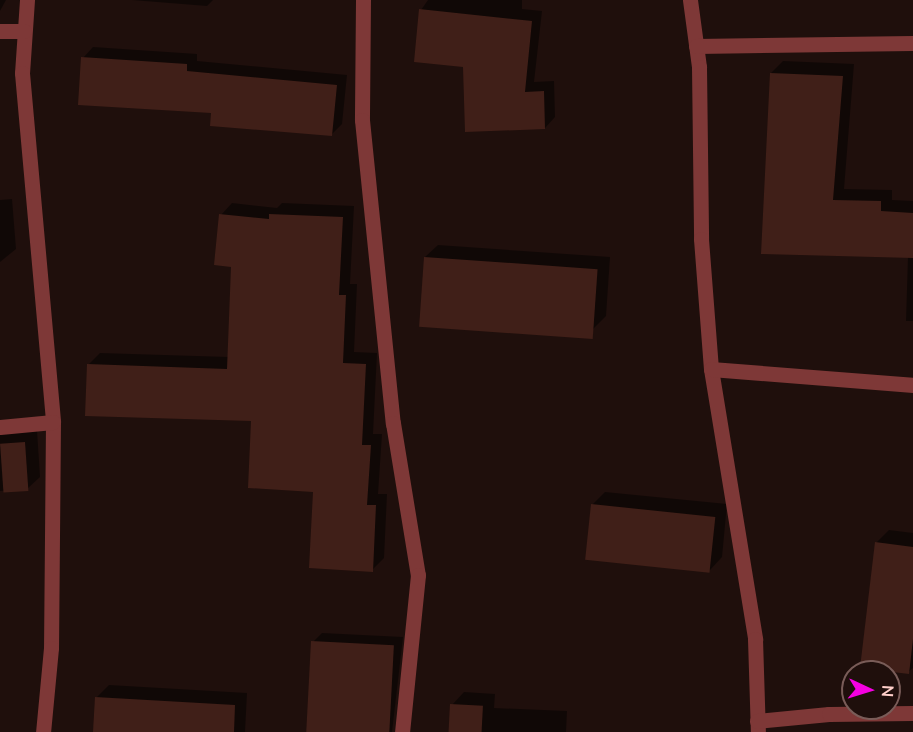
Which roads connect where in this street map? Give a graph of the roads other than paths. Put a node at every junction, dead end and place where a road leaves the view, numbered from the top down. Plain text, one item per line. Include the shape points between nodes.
1 (27, 0) edge
2 (363, 0) edge
3 (690, 0) edge
4 (0, 31) edge
5 (24, 31) junction
6 (913, 43) edge
7 (696, 46) junction
8 (711, 369) junction
9 (913, 385) edge
10 (53, 422) junction
11 (0, 427) edge
12 (913, 713) edge
13 (758, 727) edge
14 (43, 732) edge
15 (402, 732) edge

1 - 5 street
2 - 15 street via 362,120 393,423 418,575
3 - 7 street
4 - 5 street
5 - 10 street via 22,73
6 - 7 street
7 - 8 street via 701,239
8 - 9 street
8 - 13 street via 755,639
10 - 11 street
10 - 14 street via 51,648
12 - 13 street via 829,714

